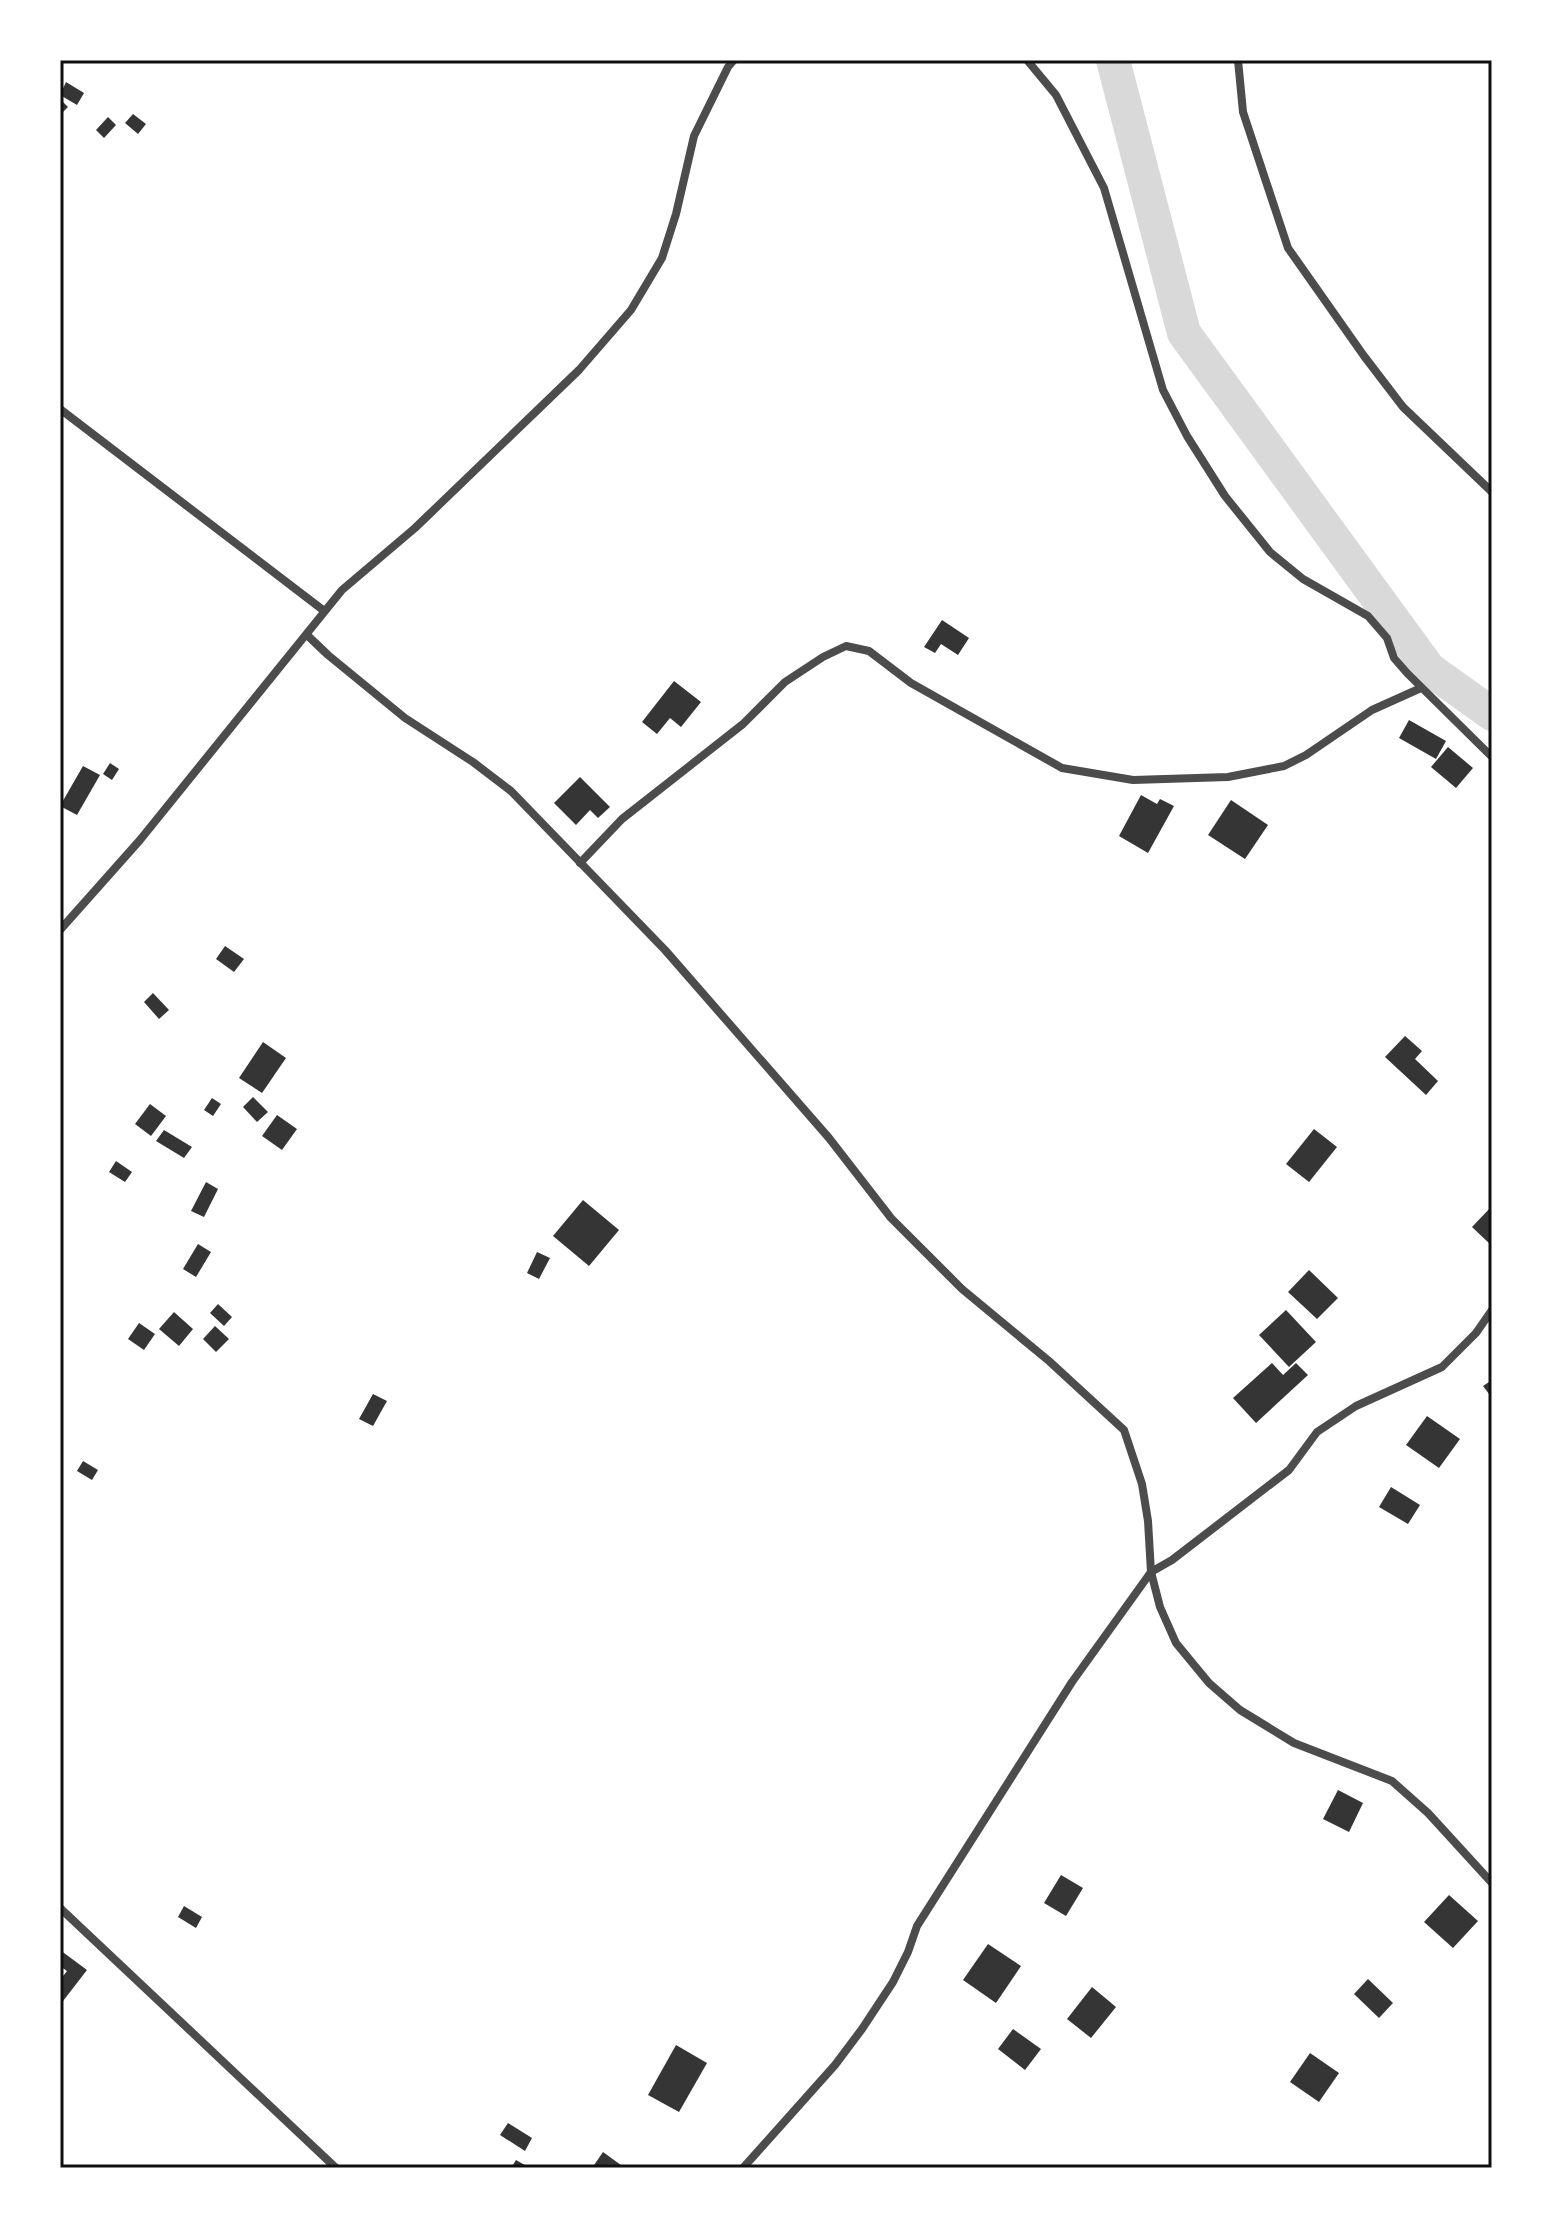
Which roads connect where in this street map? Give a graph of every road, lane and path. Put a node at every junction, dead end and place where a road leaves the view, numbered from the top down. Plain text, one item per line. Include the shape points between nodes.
1 (734, 60) edge
2 (1027, 60) edge
3 (1238, 60) edge
4 (60, 409) edge
5 (1492, 492) edge
6 (323, 610) junction
7 (307, 635) junction
8 (1421, 688) junction
9 (1492, 757) edge
10 (580, 863) junction
11 (60, 930) edge
12 (1492, 1310) edge
13 (1151, 1572) junction
14 (1492, 1883) edge
15 (60, 1908) edge
16 (336, 2168) edge
17 (743, 2168) edge

1 - 6 street via 694,136 662,258 631,310 579,370
2 - 8 street via 1056,95 1104,188 1163,390 1187,436 1225,496 1270,552 1303,579 1368,616
3 - 5 street via 1243,112 1288,248 1403,407
4 - 6 street
6 - 7 street
7 - 10 street via 405,718 511,791
7 - 11 street
8 - 9 street
8 - 10 street via 1372,710 1284,766 1228,777 1133,780 1062,768 911,683 869,651 846,646 785,682 743,724 622,819
10 - 13 street via 665,950 829,1138 891,1218 962,1289 1124,1430 1142,1484
12 - 13 street via 1442,1367 1356,1406 1317,1432 1289,1470
13 - 14 street via 1176,1643 1209,1683 1240,1710 1294,1743 1392,1781
13 - 17 street via 1003,1789 917,1926 893,1982 862,2029
15 - 16 street

